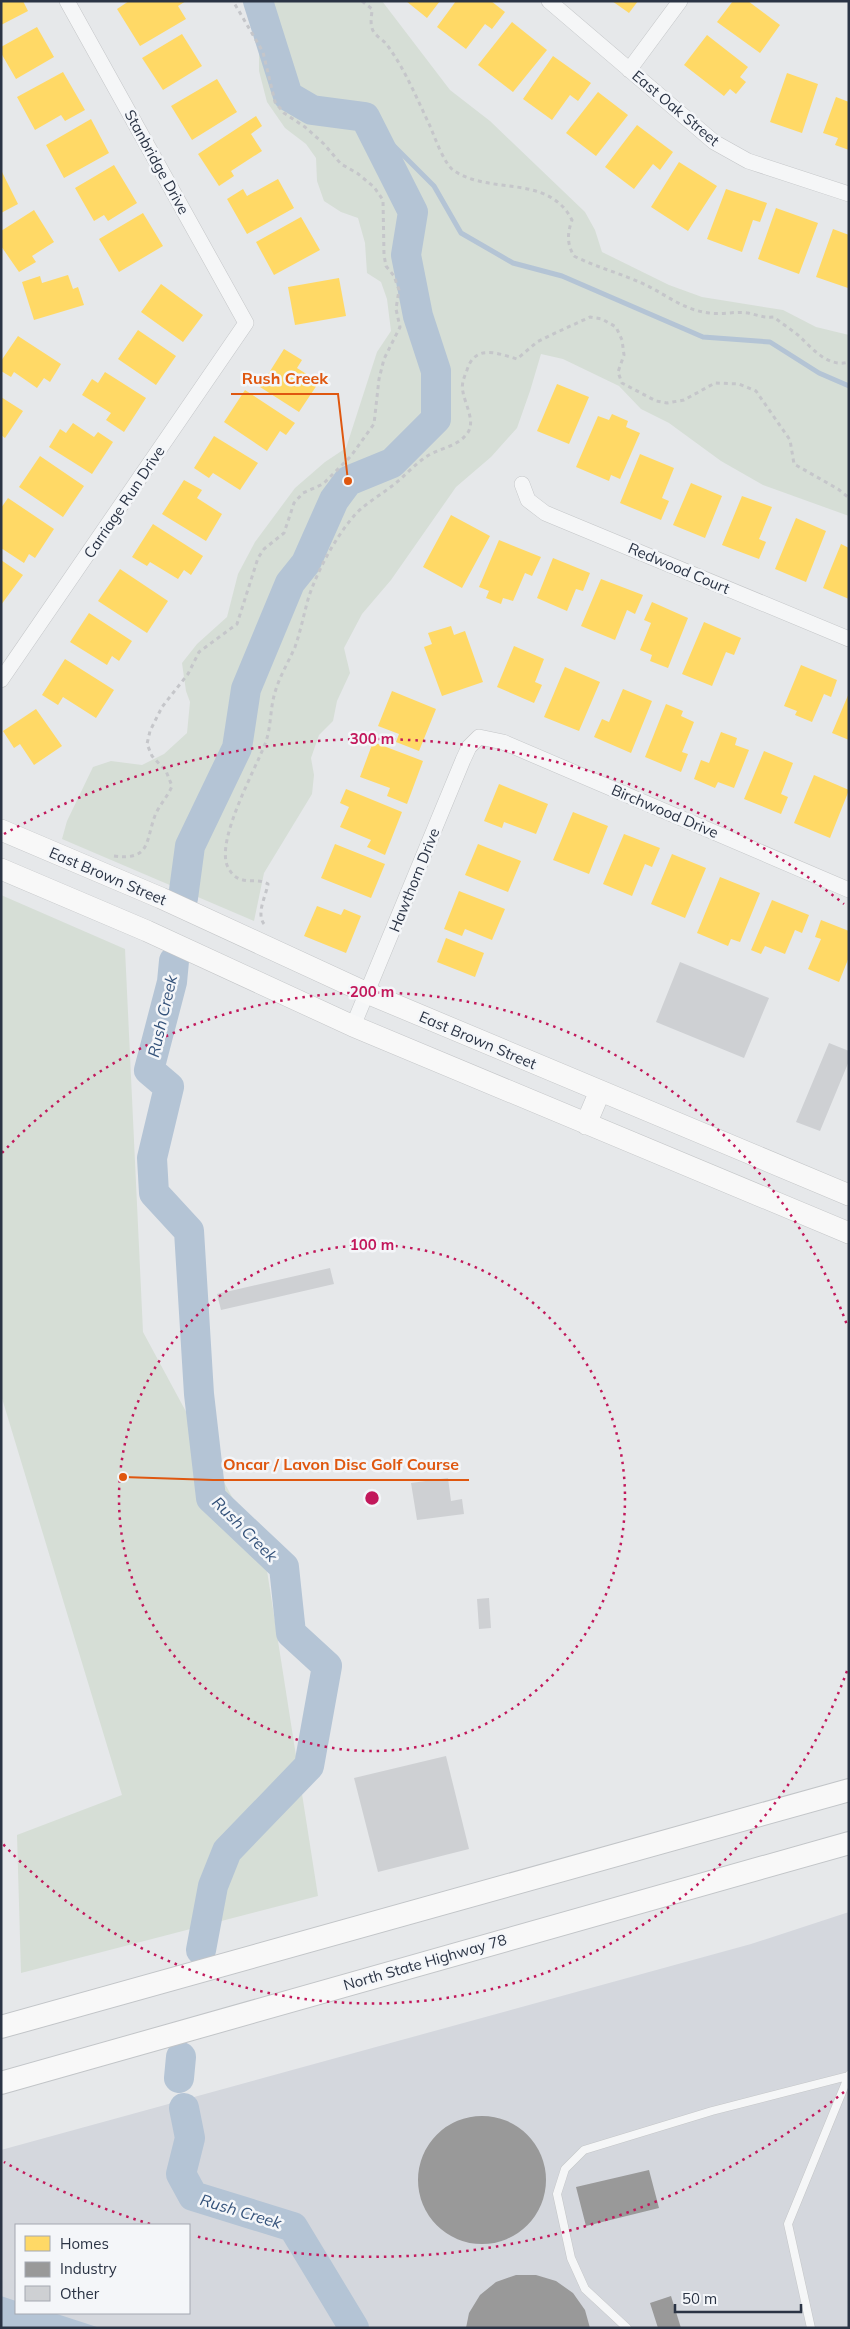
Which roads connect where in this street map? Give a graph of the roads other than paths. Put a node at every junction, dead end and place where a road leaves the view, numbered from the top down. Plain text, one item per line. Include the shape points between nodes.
1 (67, 1) edge
2 (549, 1) edge
3 (680, 1) edge
4 (629, 70) junction
5 (849, 194) edge
6 (246, 323) joint
7 (522, 484) dead end
8 (849, 639) edge
9 (1, 680) edge
10 (479, 737) joint
11 (1, 830) edge
12 (1, 869) edge
13 (849, 890) edge
14 (366, 993) junction
15 (353, 1026) junction
16 (600, 1091) junction
17 (586, 1124) junction
18 (849, 1195) edge
19 (849, 1233) edge
20 (849, 1790) edge
21 (849, 1843) edge
22 (1, 2028) edge
23 (848, 2075) edge
24 (1, 2083) edge
25 (627, 2328) edge
26 (811, 2328) edge

1 - 6 street, Stanbridge Drive
2 - 4 street, East Oak Street
3 - 4 street
4 - 5 street, East Oak Street via 714,142 748,161
6 - 9 street, Carriage Run Drive
7 - 8 street, Redwood Court via 528,500 545,513
10 - 13 street, Birchwood Drive via 503,742
10 - 14 street, Hawthorn Drive via 463,760
11 - 14 main road, East Brown Street via 161,898
12 - 15 main road via 147,931
14 - 15 street, Hawthorn Drive
14 - 16 main road, East Brown Street
15 - 17 main road
16 - 17 main road
16 - 18 main road, East Brown Street
17 - 19 main road
20 - 22 main road
21 - 24 main road, North State Highway 78
23 - 25 lane via 712,2111 584,2150 565,2170 557,2194 571,2258 585,2289
23 - 26 lane via 788,2224

